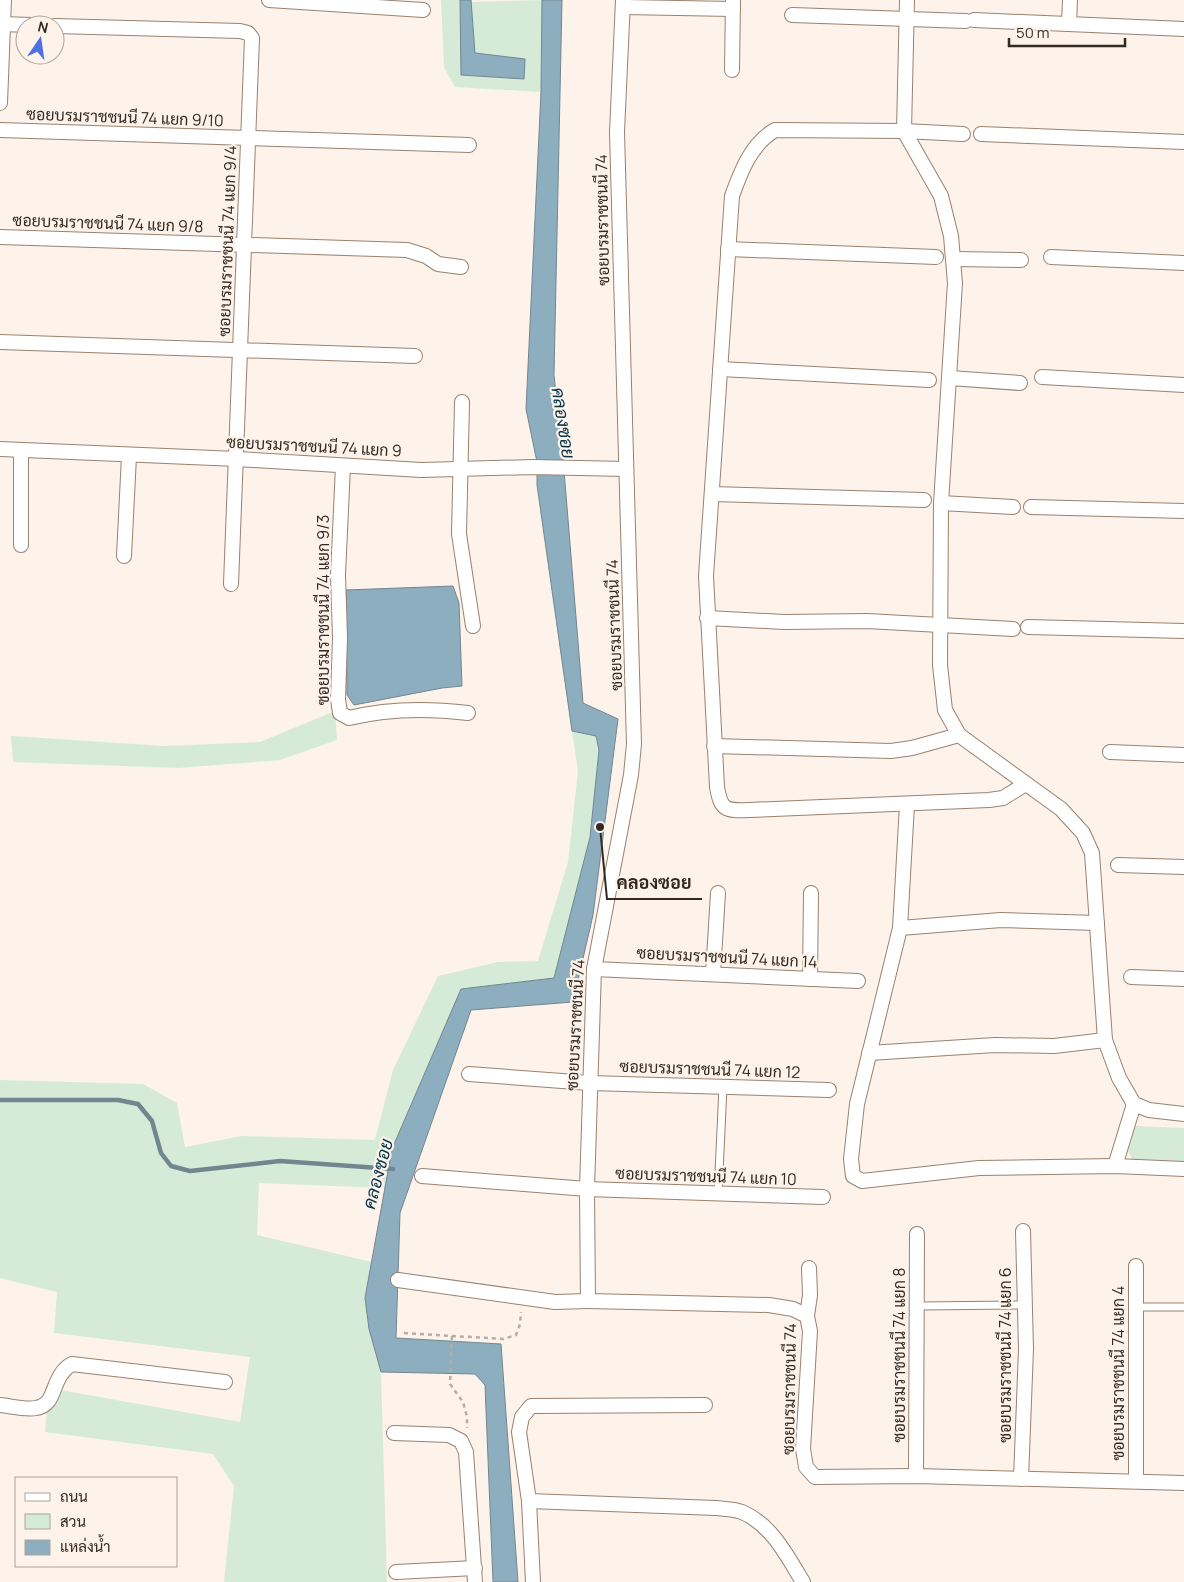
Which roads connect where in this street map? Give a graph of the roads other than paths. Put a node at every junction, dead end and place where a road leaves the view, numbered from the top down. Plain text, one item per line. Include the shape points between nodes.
1 (4, 0) edge
2 (269, 0) edge
3 (907, 0) edge
4 (1070, 0) edge
5 (623, 4) edge
6 (733, 4) edge
7 (423, 10) dead end
8 (792, 14) dead end
9 (907, 20) junction
10 (1, 24) edge
11 (15, 24) edge
12 (1069, 24) junction
13 (65, 26) edge
14 (1184, 29) edge
15 (732, 70) dead end
16 (0, 103) edge
17 (0, 130) edge
18 (904, 131) junction
19 (963, 134) dead end
20 (980, 134) dead end
21 (248, 139) junction
22 (1184, 142) edge
23 (469, 145) dead end
24 (0, 237) edge
25 (245, 244) junction
26 (728, 249) junction
27 (936, 257) dead end
28 (1051, 257) dead end
29 (954, 259) junction
30 (1021, 260) dead end
31 (1184, 263) edge
32 (461, 267) dead end
33 (0, 342) edge
34 (241, 350) junction
35 (415, 356) dead end
36 (720, 369) junction
37 (1042, 377) dead end
38 (950, 378) junction
39 (929, 380) dead end
40 (1020, 383) dead end
41 (1184, 385) edge
42 (462, 402) dead end
43 (0, 449) edge
44 (21, 451) junction
45 (129, 456) junction
46 (237, 459) junction
47 (343, 466) junction
48 (459, 468) junction
49 (626, 469) junction
50 (712, 494) junction
51 (924, 500) dead end
52 (941, 503) junction
53 (1013, 507) dead end
54 (1031, 507) dead end
55 (1184, 511) edge
56 (21, 545) dead end
57 (124, 556) dead end
58 (231, 584) dead end
59 (707, 618) junction
60 (473, 626) dead end
61 (942, 626) junction
62 (1028, 628) dead end
63 (1013, 629) dead end
64 (1184, 631) edge
65 (468, 713) dead end
66 (959, 735) junction
67 (714, 746) junction
68 (1110, 752) dead end
69 (1184, 755) edge
70 (1024, 785) junction
71 (907, 805) junction
72 (1118, 865) dead end
73 (1184, 867) edge
74 (718, 893) dead end
75 (811, 893) dead end
76 (1097, 923) junction
77 (900, 928) junction
78 (594, 969) junction
79 (713, 974) junction
80 (1131, 977) dead end
81 (810, 979) junction
82 (1184, 979) edge
83 (858, 981) dead end
84 (1105, 1040) junction
85 (869, 1053) junction
86 (469, 1074) dead end
87 (589, 1083) junction
88 (723, 1087) junction
89 (830, 1090) dead end
90 (1134, 1104) junction
91 (1184, 1114) edge
92 (1115, 1166) junction
93 (1184, 1169) edge
94 (422, 1176) dead end
95 (587, 1189) junction
96 (718, 1195) junction
97 (823, 1197) dead end
98 (1023, 1231) dead end
99 (917, 1234) dead end
100 (1136, 1266) dead end
101 (809, 1268) dead end
102 (398, 1280) dead end
103 (588, 1300) junction
104 (1025, 1305) junction
105 (918, 1306) junction
106 (1136, 1307) junction
107 (1184, 1307) edge
108 (808, 1316) junction
109 (225, 1382) dead end
110 (0, 1405) edge
111 (705, 1405) dead end
112 (394, 1433) dead end
113 (916, 1476) junction
114 (1021, 1479) junction
115 (1136, 1480) junction
116 (1184, 1483) edge
117 (529, 1502) junction
118 (475, 1568) junction
119 (396, 1572) dead end
120 (475, 1582) edge
121 (533, 1582) edge
122 (802, 1582) edge

1 - 10 street
2 - 7 street
3 - 9 street
4 - 12 street
5 - 6 street
5 - 49 street, ซอยบรมราชชนนี 74 via 617,132
6 - 15 street
8 - 9 street
9 - 12 street
9 - 18 street
10 - 11 street
10 - 16 street
12 - 14 street
13 - 21 street, ซอยบรมราชชนนี 74 แยก 9/4 via 248,33 252,38
17 - 21 street, ซอยบรมราชชนนี 74 แยก 9/10
18 - 19 street
18 - 26 street via 788,128 775,130 763,137 749,157 732,196
18 - 29 street via 941,196
20 - 22 street
21 - 23 street, ซอยบรมราชชนนี 74 แยก 9/10
21 - 25 street, ซอยบรมราชชนนี 74 แยก 9/4
24 - 25 street, ซอยบรมราชชนนี 74 แยก 9/8
25 - 32 street, ซอยบรมราชชนนี 74 แยก 9/8 via 407,250 438,264
25 - 34 street, ซอยบรมราชชนนี 74 แยก 9/4
26 - 27 street
26 - 36 street
28 - 31 street
29 - 30 street
29 - 38 street
33 - 34 street
34 - 35 street
34 - 46 street, ซอยบรมราชชนนี 74 แยก 9/4
36 - 39 street
36 - 50 street
37 - 41 street
38 - 40 street
38 - 52 street
42 - 48 street
43 - 44 street, ซอยบรมราชชนนี 74 แยก 9
44 - 45 street, ซอยบรมราชชนนี 74 แยก 9
44 - 56 street
45 - 46 street, ซอยบรมราชชนนี 74 แยก 9
45 - 57 street
46 - 47 street, ซอยบรมราชชนนี 74 แยก 9
46 - 58 street, ซอยบรมราชชนนี 74 แยก 9/4
47 - 48 street, ซอยบรมราชชนนี 74 แยก 9 via 421,470
47 - 65 street, ซอยบรมราชชนนี 74 แยก 9/3 via 338,575 340,713 349,718 400,709
48 - 49 street, ซอยบรมราชชนนี 74 แยก 9
48 - 60 street via 459,534
49 - 78 street, ซอยบรมราชชนนี 74 via 634,744
50 - 51 street
50 - 59 street via 706,576
52 - 53 street
52 - 61 street
54 - 55 street
59 - 61 street
59 - 67 street
61 - 63 street
61 - 66 street via 940,664 944,710
62 - 64 street
66 - 67 street via 891,751
66 - 70 street
67 - 71 street via 720,803 724,808
68 - 69 street
70 - 71 street via 1003,798
70 - 76 street via 1060,809 1083,833 1092,853
71 - 77 street
72 - 73 street
74 - 79 street
75 - 81 street
76 - 77 street via 1001,920
76 - 84 street
77 - 85 street
78 - 79 street, ซอยบรมราชชนนี 74 แยก 14
78 - 87 street, ซอยบรมราชชนนี 74
79 - 81 street, ซอยบรมราชชนนี 74 แยก 14
80 - 82 street
81 - 83 street, ซอยบรมราชชนนี 74 แยก 14
84 - 85 street via 1054,1046
84 - 90 street via 1119,1078
85 - 92 street via 857,1104 851,1159 853,1176 862,1181 979,1168
86 - 87 street, ซอยบรมราชชนนี 74 แยก 12
87 - 88 street, ซอยบรมราชชนนี 74 แยก 12
87 - 95 street, ซอยบรมราชชนนี 74
88 - 89 street, ซอยบรมราชชนนี 74 แยก 12
88 - 96 lane
90 - 91 street via 1149,1110
90 - 92 street
92 - 93 street
94 - 95 street, ซอยบรมราชชนนี 74 แยก 10
95 - 96 street, ซอยบรมราชชนนี 74 แยก 10
95 - 103 street, ซอยบรมราชชนนี 74
96 - 97 street, ซอยบรมราชชนนี 74 แยก 10
98 - 104 street, ซอยบรมราชชนนี 74 แยก 6
99 - 105 street, ซอยบรมราชชนนี 74 แยก 8
100 - 106 street, ซอยบรมราชชนนี 74 แยก 4
101 - 108 street
102 - 103 street via 555,1302
103 - 108 street, ซอยบรมราชชนนี 74 via 769,1305 793,1309
104 - 105 lane
104 - 114 street, ซอยบรมราชชนนี 74 แยก 6
105 - 113 street, ซอยบรมราชชนนี 74 แยก 8
106 - 107 lane
106 - 115 street, ซอยบรมราชชนนี 74 แยก 4
108 - 113 street, ซอยบรมราชชนนี 74 via 806,1467 815,1477
109 - 110 street via 72,1364 60,1372 48,1401 39,1407
111 - 117 street via 531,1406 522,1417 519,1432
112 - 118 street via 449,1435 461,1441 466,1452
113 - 114 street, ซอยบรมราชชนนี 74
114 - 115 street, ซอยบรมราชชนนี 74
115 - 116 street, ซอยบรมราชชนนี 74
117 - 121 street
117 - 122 street via 716,1508 741,1512 762,1524 779,1544
118 - 119 street
118 - 120 street

